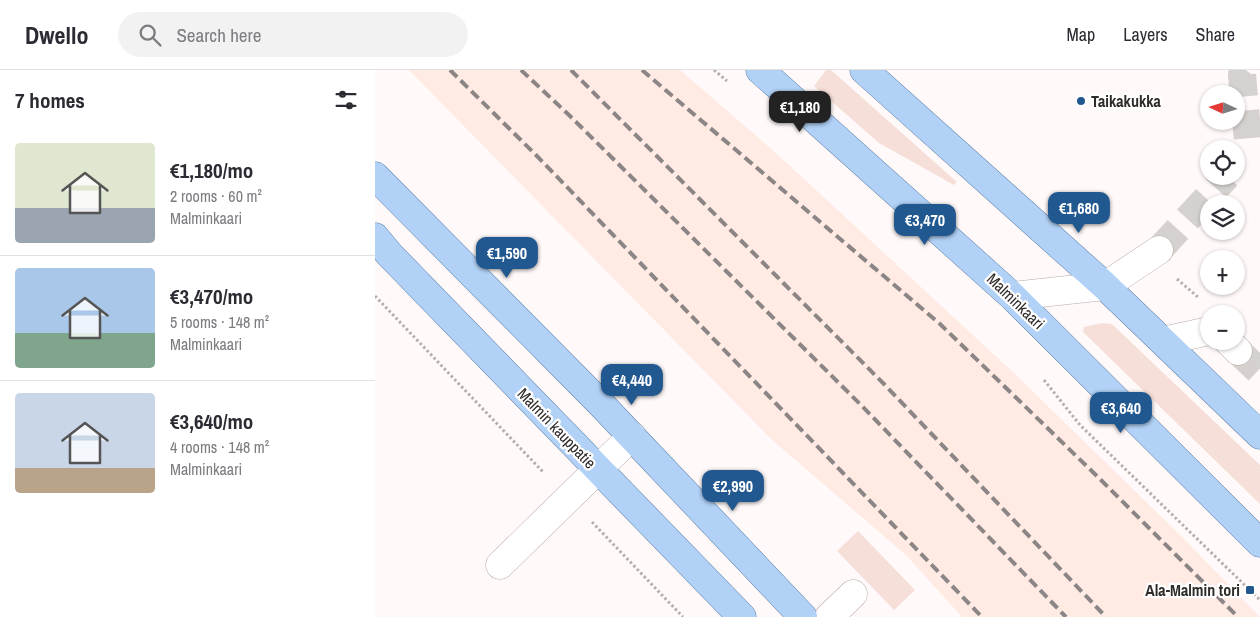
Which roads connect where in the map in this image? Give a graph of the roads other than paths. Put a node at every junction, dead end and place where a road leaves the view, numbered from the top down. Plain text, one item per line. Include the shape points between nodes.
1 (760, 70) edge
2 (864, 70) edge
3 (377, 182) edge
4 (375, 237) edge
5 (1159, 250) tunnel mouth
6 (1105, 286) junction
7 (1012, 296) junction
8 (1200, 333) edge
9 (1163, 341) junction
10 (1260, 435) edge
11 (632, 436) junction
12 (598, 470) junction
13 (1260, 543) edge
14 (500, 565) dead end
15 (853, 594) dead end
16 (742, 617) edge
17 (803, 617) edge
18 (829, 617) edge

1 - 7 main road, Malminkaari
2 - 6 main road
3 - 11 main road
4 - 12 main road, Malmin kauppatie
5 - 6 lane
6 - 7 lane
6 - 9 main road
7 - 13 main road, Malminkaari
8 - 9 lane
9 - 10 main road
11 - 12 lane
11 - 17 main road
12 - 14 lane
12 - 16 main road, Malmin kauppatie
15 - 18 lane

